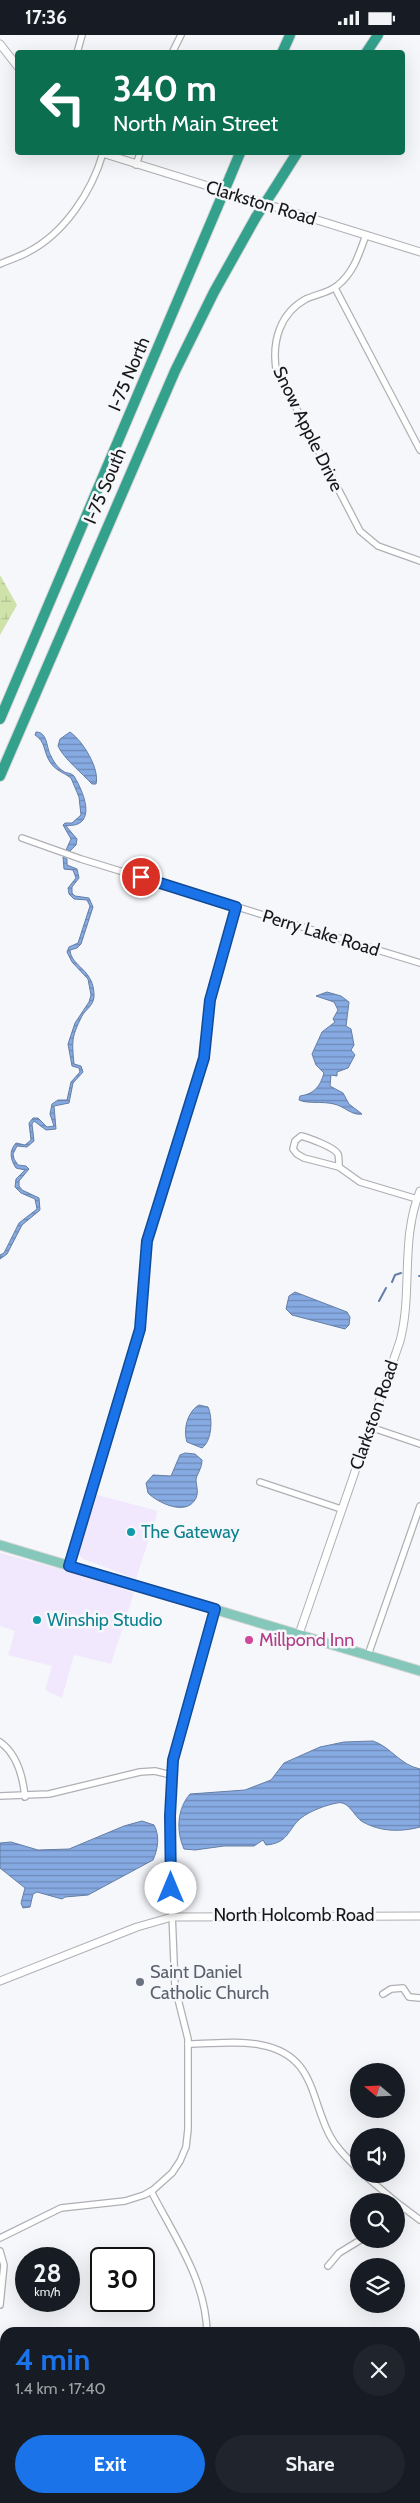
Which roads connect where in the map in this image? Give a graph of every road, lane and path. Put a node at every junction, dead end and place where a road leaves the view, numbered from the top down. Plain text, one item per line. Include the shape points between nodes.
1 (82, 35) edge
2 (181, 35) edge
3 (290, 35) edge
4 (378, 35) edge
5 (0, 44) edge
6 (78, 50) edge
7 (174, 50) edge
8 (283, 50) edge
9 (368, 50) edge
10 (15, 63) edge
11 (101, 155) edge
12 (108, 155) edge
13 (139, 155) edge
14 (239, 155) edge
15 (296, 155) edge
16 (136, 165) junction
17 (366, 235) junction
18 (420, 252) edge
19 (0, 264) edge
20 (334, 288) junction
21 (420, 450) edge
22 (420, 561) edge
23 (0, 719) edge
24 (0, 776) edge
25 (22, 838) dead end
26 (236, 907) junction
27 (420, 963) edge
28 (339, 1167) junction
29 (420, 1191) edge
30 (417, 1199) junction
31 (370, 1427) junction
32 (420, 1444) edge
33 (260, 1482) dead end
34 (420, 1506) edge
35 (341, 1509) junction
36 (0, 1545) edge
37 (69, 1566) junction
38 (215, 1609) junction
39 (299, 1634) junction
40 (368, 1655) junction
41 (420, 1671) edge
42 (0, 1743) edge
43 (171, 1775) junction
44 (0, 1796) edge
45 (25, 1797) junction
46 (420, 1915) edge
47 (172, 1917) junction
48 (0, 1981) edge
49 (383, 1994) dead end
50 (420, 1998) edge
51 (188, 2044) junction
52 (350, 2160) edge
53 (374, 2183) edge
54 (151, 2191) junction
55 (385, 2193) edge
56 (405, 2209) edge
57 (420, 2219) edge
58 (0, 2238) edge
59 (350, 2246) edge
60 (0, 2251) edge
61 (328, 2266) dead end
62 (0, 2305) edge
63 (208, 2327) edge

1 - 6 street
2 - 7 street
3 - 8 highway
4 - 9 highway
5 - 10 street
11 - 19 street via 83,198 59,229 30,252
12 - 16 street, Clarkston Road
13 - 16 street
14 - 23 highway, I-75 North, bridge
15 - 24 highway, I-75 South, bridge via 256,217 174,371
16 - 17 street, Clarkston Road
17 - 18 street, Clarkston Road
17 - 20 street, Snow Apple Drive via 351,272
20 - 21 street
20 - 22 street, Snow Apple Drive via 306,299 286,317 275,344 276,369 360,531 378,546
25 - 26 street, Perry Lake Road
26 - 27 street, Perry Lake Road
26 - 37 street via 210,1000 204,1058 147,1241 140,1329
28 - 28 street via 297,1154 293,1149 295,1141 301,1136 308,1137 334,1150
28 - 30 street via 360,1182
29 - 30 street, Clarkston Road
30 - 31 street, Clarkston Road via 407,1245 405,1322
31 - 32 street
31 - 35 street, Clarkston Road
33 - 35 street
34 - 40 street
35 - 39 street, Clarkston Road
36 - 37 main road
37 - 38 main road
38 - 39 main road
38 - 43 street via 185,1712
39 - 40 main road
40 - 41 main road
42 - 45 street via 19,1769
43 - 45 street via 140,1772 49,1795
43 - 47 street
44 - 45 street
46 - 47 street, North Holcomb Road
47 - 48 street, North Holcomb Road via 137,1927
47 - 51 street via 175,1987
49 - 50 street via 390,1989 403,1988 409,1997
51 - 52 street via 260,2044 292,2058 311,2082 330,2137
51 - 54 street via 186,2147 172,2173
53 - 55 street
54 - 58 street via 125,2201 61,2208
54 - 63 street via 190,2264
56 - 57 street
59 - 61 street
60 - 62 street via 4,2265

